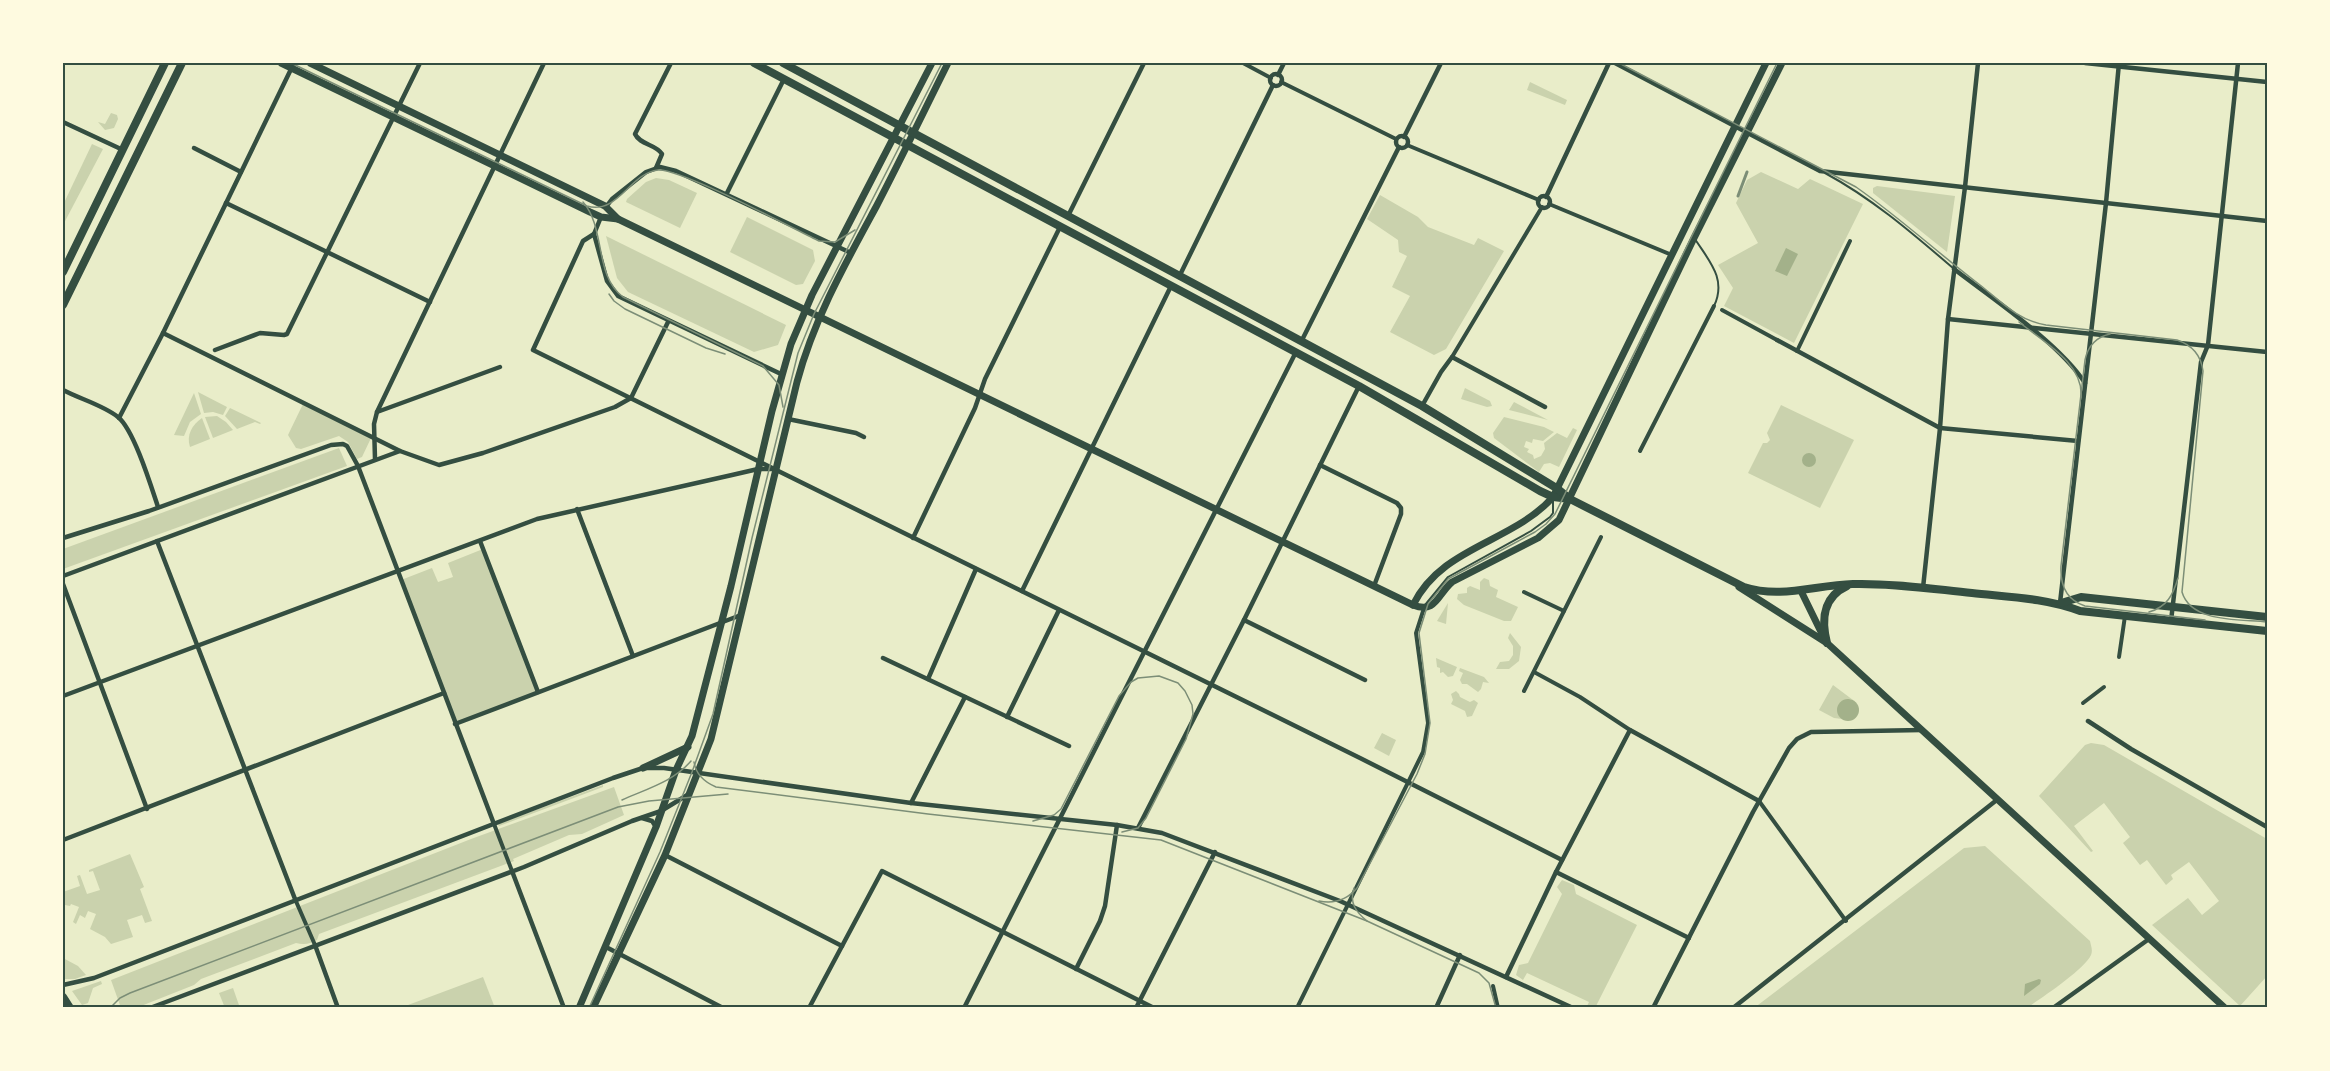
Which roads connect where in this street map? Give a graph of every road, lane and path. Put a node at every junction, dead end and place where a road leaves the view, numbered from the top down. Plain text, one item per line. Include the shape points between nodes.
1 (165, 63) edge
2 (182, 63) edge
3 (281, 63) edge
4 (310, 63) edge
5 (420, 63) edge
6 (544, 63) edge
7 (671, 63) edge
8 (754, 63) edge
9 (932, 63) edge
10 (948, 63) edge
11 (1144, 63) edge
12 (1243, 63) edge
13 (1284, 63) edge
14 (1441, 63) edge
15 (1609, 63) edge
16 (1615, 63) edge
17 (1766, 63) edge
18 (1782, 63) edge
19 (1978, 63) edge
20 (2085, 63) edge
21 (2238, 63) edge
22 (788, 64) edge
23 (2119, 65) edge
24 (293, 66) edge
25 (1278, 75) junction
26 (1270, 78) junction
27 (784, 79) junction
28 (2236, 79) junction
29 (1281, 82) junction
30 (2267, 82) edge
31 (1273, 85) junction
32 (399, 106) junction
33 (394, 117) junction
34 (63, 122) edge
35 (900, 126) junction
36 (1736, 126) junction
37 (1748, 132) junction
38 (914, 134) junction
39 (1404, 137) junction
40 (894, 138) junction
41 (1396, 139) junction
42 (1407, 144) junction
43 (908, 146) junction
44 (1399, 147) junction
45 (194, 148) dead end
46 (123, 150) junction
47 (499, 155) junction
48 (494, 165) junction
49 (656, 168) junction
50 (1820, 171) junction
51 (241, 172) junction
52 (1965, 187) junction
53 (727, 193) junction
54 (1546, 197) junction
55 (1539, 200) junction
56 (2106, 203) junction
57 (226, 204) junction
58 (1549, 204) junction
59 (606, 207) junction
60 (1542, 207) junction
61 (1068, 216) junction
62 (2223, 216) junction
63 (601, 217) junction
64 (618, 219) junction
65 (2267, 221) edge
66 (1060, 227) junction
67 (594, 234) junction
68 (1694, 238) junction
69 (1850, 241) dead end
70 (838, 247) junction
71 (327, 252) junction
72 (851, 254) junction
73 (1672, 255) junction
74 (1954, 269) junction
75 (63, 272) edge
76 (1179, 277) junction
77 (1171, 286) junction
78 (430, 302) junction
79 (63, 305) edge
80 (1714, 306) joint
81 (805, 310) junction
82 (1722, 310) dead end
83 (819, 316) junction
84 (1948, 319) junction
85 (668, 322) junction
86 (2031, 328) junction
87 (163, 333) junction
88 (2090, 334) junction
89 (1777, 340) joint
90 (1301, 342) junction
91 (2208, 345) junction
92 (215, 350) dead end
93 (1797, 351) junction
94 (2267, 351) edge
95 (1296, 352) junction
96 (1452, 357) junction
97 (500, 367) dead end
98 (782, 374) junction
99 (2085, 383) junction
100 (1359, 386) junction
101 (63, 390) edge
102 (981, 395) junction
103 (631, 398) junction
104 (1422, 406) junction
105 (1545, 406) dead end
106 (377, 412) junction
107 (119, 418) junction
108 (788, 419) junction
109 (1940, 428) junction
110 (864, 437) dead end
111 (375, 439) junction
112 (2078, 441) junction
113 (1092, 449) junction
114 (400, 451) junction
115 (1640, 451) dead end
116 (375, 459) junction
117 (759, 465) junction
118 (1320, 465) junction
119 (358, 466) junction
120 (776, 469) junction
121 (1558, 489) junction
122 (1553, 497) junction
123 (1570, 499) junction
124 (158, 507) junction
125 (577, 509) junction
126 (1217, 509) junction
127 (1601, 537) dead end
128 (63, 538) edge
129 (914, 538) junction
130 (157, 541) junction
131 (480, 541) junction
132 (1282, 541) junction
133 (976, 569) junction
134 (398, 571) junction
135 (63, 576) edge
136 (1729, 581) junction
137 (63, 584) edge
138 (1851, 584) junction
139 (1374, 586) junction
140 (1923, 588) junction
141 (1022, 591) junction
142 (1801, 591) junction
143 (1524, 592) dead end
144 (2060, 603) junction
145 (1413, 604) junction
146 (2173, 607) junction
147 (1424, 608) junction
148 (1059, 610) junction
149 (1564, 611) junction
150 (741, 615) junction
151 (2125, 616) junction
152 (2267, 617) edge
153 (1244, 620) junction
154 (2171, 621) junction
155 (722, 622) junction
156 (2267, 632) edge
157 (1827, 643) junction
158 (198, 646) junction
159 (1144, 652) junction
160 (633, 656) junction
161 (2119, 657) dead end
162 (883, 658) dead end
163 (1534, 672) junction
164 (928, 679) junction
165 (1365, 680) dead end
166 (99, 682) junction
167 (1211, 686) junction
168 (2104, 687) dead end
169 (1524, 691) dead end
170 (538, 692) junction
171 (444, 693) junction
172 (63, 696) edge
173 (965, 697) junction
174 (2083, 703) dead end
175 (1007, 717) junction
176 (2088, 721) dead end
177 (455, 724) junction
178 (1630, 730) junction
179 (1923, 730) junction
180 (1069, 746) dead end
181 (688, 747) junction
182 (643, 768) junction
183 (245, 770) junction
184 (676, 770) junction
185 (697, 773) junction
186 (1410, 783) junction
187 (689, 794) junction
188 (1998, 799) junction
189 (1759, 801) junction
190 (911, 803) junction
191 (147, 809) junction
192 (661, 812) junction
193 (642, 818) junction
194 (1059, 820) junction
195 (494, 824) junction
196 (1117, 825) junction
197 (2267, 826) edge
198 (656, 827) junction
199 (1138, 828) junction
200 (63, 840) edge
201 (1215, 852) junction
202 (664, 855) junction
203 (1562, 860) junction
204 (512, 872) junction
205 (1556, 872) junction
206 (295, 899) junction
207 (1348, 904) junction
208 (1846, 921) junction
209 (1003, 932) junction
210 (1689, 938) junction
211 (2150, 939) junction
212 (315, 945) junction
213 (606, 946) junction
214 (842, 946) junction
215 (619, 953) junction
216 (1460, 955) junction
217 (1076, 969) junction
218 (1506, 977) junction
219 (63, 985) edge
220 (1493, 987) dead end
221 (63, 998) edge
222 (1140, 1001) junction
223 (70, 1008) edge
224 (150, 1008) edge
225 (338, 1008) edge
226 (564, 1008) edge
227 (579, 1008) edge
228 (593, 1008) edge
229 (723, 1008) edge
230 (809, 1008) edge
231 (964, 1008) edge
232 (1136, 1008) edge
233 (1154, 1008) edge
234 (1297, 1008) edge
235 (1436, 1008) edge
236 (1498, 1008) edge
237 (1573, 1008) edge
238 (1653, 1008) edge
239 (1734, 1008) edge
240 (2053, 1008) edge
241 (2225, 1008) edge

1 - 46 main road
2 - 79 main road
3 - 24 main road
4 - 32 main road
5 - 32 street
6 - 47 street
7 - 49 street via 635,134 660,150
8 - 27 main road
9 - 35 main road
10 - 38 main road
11 - 61 street
12 - 26 street
13 - 25 street
14 - 39 street
15 - 54 street
16 - 36 street
17 - 36 main road
18 - 37 main road
19 - 52 street
20 - 23 street
21 - 28 street
22 - 35 main road
23 - 28 street
23 - 56 street
24 - 33 main road
24 - 51 street
25 - 26 street
25 - 29 street
26 - 31 street
27 - 40 main road
27 - 53 street
28 - 30 street
28 - 62 street
29 - 31 street
29 - 41 street
31 - 76 street
32 - 33 street
32 - 47 main road
33 - 48 main road
33 - 71 street
34 - 46 street
35 - 38 main road
35 - 40 main road
36 - 37 street
36 - 73 main road
37 - 50 street
37 - 68 main road
38 - 43 main road
38 - 61 main road
39 - 41 street
39 - 42 street
40 - 43 main road
40 - 70 main road
41 - 44 street
42 - 44 street
42 - 55 street
43 - 66 main road
43 - 72 main road
44 - 90 street
45 - 51 street
46 - 75 main road
47 - 48 street
47 - 59 main road
48 - 63 main road
48 - 78 street
49 - 53 street via 671,169
49 - 59 street via 641,175
50 - 52 street
50 - 74 lane via 1885,210
51 - 57 street
52 - 56 street
52 - 74 street
53 - 70 street
54 - 55 street
54 - 58 street
55 - 60 street
56 - 62 street
56 - 88 street
57 - 71 street
57 - 87 street
58 - 60 street
58 - 73 street
59 - 64 main road
60 - 96 street
61 - 76 main road
62 - 65 street
62 - 91 street
63 - 64 main road
63 - 67 street
64 - 81 main road
66 - 77 main road
66 - 102 street
67 - 85 street via 614,293
67 - 103 street via 583,241 532,350
68 - 80 lane via 1719,278
68 - 123 main road
69 - 93 street
70 - 72 street
70 - 81 main road
71 - 78 street
71 - 92 street via 289,331 284,335 260,333
72 - 83 main road
73 - 121 main road
74 - 84 street
74 - 86 street
76 - 90 main road
77 - 95 main road
77 - 113 street
78 - 106 street
80 - 115 street
81 - 83 main road
81 - 98 main road
82 - 89 street
83 - 102 main road
83 - 108 main road
84 - 86 street
84 - 109 street
85 - 98 street
85 - 103 street
86 - 88 street
86 - 99 street via 2072,365
87 - 107 street
87 - 111 street
88 - 91 street
88 - 99 street
89 - 93 street
90 - 104 main road
91 - 94 street
91 - 146 street via 2201,362
93 - 109 street
95 - 100 main road
95 - 126 street
96 - 104 street
96 - 105 street
97 - 106 street
98 - 117 main road
99 - 112 street
100 - 118 street
100 - 122 main road
101 - 107 street
102 - 113 main road
102 - 129 street
103 - 114 street via 615,407 444,465
103 - 117 street
104 - 121 main road
106 - 111 street
107 - 124 street via 129,433
108 - 110 street
108 - 120 main road
109 - 112 street
109 - 140 street
111 - 114 street
111 - 116 street
112 - 144 street
113 - 126 main road
113 - 141 street
114 - 116 street
116 - 119 street
117 - 120 street
117 - 125 street
117 - 155 main road
118 - 132 street
118 - 139 street via 1401,508
119 - 124 street via 347,446 338,443
119 - 130 street
119 - 134 street
120 - 129 street
120 - 150 main road
121 - 122 main road
121 - 123 main road
122 - 123 main road
122 - 145 main road via 1526,520 1445,566 1430,579
122 - 147 lane via 1550,517 1448,577
123 - 136 main road
123 - 147 main road via 1546,533 1461,576 1433,605
124 - 128 street
125 - 131 street via 537,519
125 - 160 street
126 - 132 main road
126 - 159 street
127 - 149 street
129 - 133 street
130 - 135 street
130 - 158 street
131 - 134 street
131 - 170 street
132 - 139 main road
132 - 153 street
133 - 141 street
133 - 164 street
134 - 158 street
134 - 171 street
136 - 142 main road via 1766,593
136 - 157 main road
137 - 166 street
138 - 140 main road
138 - 142 main road
138 - 157 main road via 1833,594 1827,605 1823,629
139 - 145 main road
140 - 144 main road
141 - 148 street
142 - 157 main road
143 - 149 street
144 - 146 main road via 2081,597
144 - 151 main road via 2080,611
145 - 147 main road
146 - 152 main road
146 - 154 street
147 - 186 street via 1416,633 1428,723 1423,752
148 - 159 street
148 - 175 street
149 - 163 street
150 - 155 street
150 - 185 main road via 718,715
151 - 154 main road
151 - 161 street
153 - 165 street
153 - 167 street
154 - 156 main road
155 - 160 street
155 - 181 main road
157 - 179 main road
158 - 166 street
158 - 183 street
159 - 167 street
159 - 194 street
160 - 170 street
162 - 164 street
163 - 169 street
163 - 178 street
164 - 173 street
166 - 172 street
166 - 191 street
167 - 186 street
167 - 199 street
168 - 174 street
170 - 177 street
171 - 177 street
171 - 183 street
173 - 175 street
173 - 190 street
175 - 180 street
176 - 197 street
177 - 195 street
178 - 189 street
178 - 203 street
179 - 188 main road
179 - 189 street via 1804,734 1789,748
181 - 182 main road
181 - 184 main road
182 - 184 street
182 - 195 street
183 - 191 street
183 - 206 street
184 - 185 street
184 - 192 main road
185 - 187 main road
185 - 190 street
186 - 203 street
186 - 207 street
187 - 192 street
187 - 202 main road
188 - 208 street
188 - 211 main road
189 - 208 street
189 - 210 street
190 - 194 street
191 - 200 street
192 - 193 street
192 - 198 main road
193 - 198 street
193 - 204 street
194 - 196 street
194 - 209 street
195 - 204 street
195 - 206 street
196 - 199 street
196 - 217 street via 1105,906
198 - 213 main road
199 - 201 street
201 - 207 street
201 - 222 street
202 - 214 street
202 - 215 main road
203 - 205 street
204 - 212 street
204 - 226 street
205 - 210 street
205 - 218 street
206 - 212 street
206 - 219 street via 94,978
207 - 216 street
207 - 234 street
208 - 239 street
209 - 214 street via 882,871
209 - 217 street
209 - 231 street
210 - 238 street
211 - 240 street
211 - 241 main road
212 - 224 street
212 - 225 street
213 - 215 street
213 - 227 main road
214 - 230 street
215 - 228 main road
215 - 229 street
216 - 218 street
216 - 235 street
217 - 222 street
218 - 237 street
220 - 236 street
221 - 223 main road
222 - 232 street
222 - 233 street

